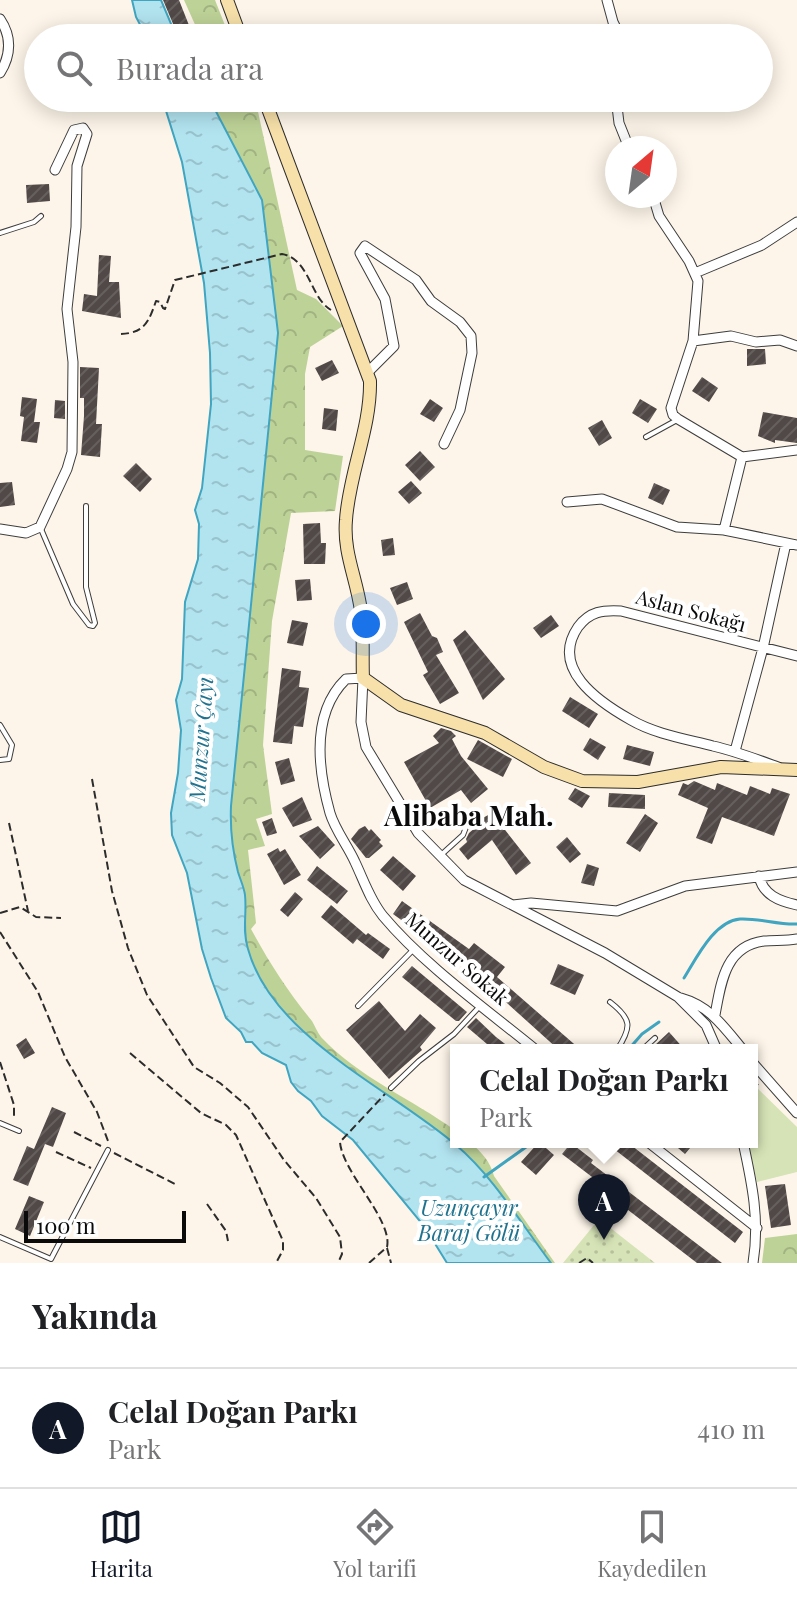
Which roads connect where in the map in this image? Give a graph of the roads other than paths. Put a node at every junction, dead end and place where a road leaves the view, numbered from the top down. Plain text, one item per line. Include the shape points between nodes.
1 (227, 0) edge
2 (607, 0) edge
3 (0, 19) edge
4 (236, 24) edge
5 (614, 24) edge
6 (0, 73) edge
7 (269, 112) edge
8 (618, 112) edge
9 (624, 136) edge
10 (55, 170) dead end
11 (657, 208) edge
12 (41, 216) dead end
13 (797, 222) edge
14 (0, 233) edge
15 (695, 273) junction
16 (693, 341) junction
17 (797, 346) edge
18 (368, 372) junction
19 (678, 419) junction
20 (646, 437) dead end
21 (444, 444) dead end
22 (797, 450) edge
23 (742, 457) junction
24 (567, 502) dead end
25 (86, 506) dead end
26 (40, 527) junction
27 (0, 529) edge
28 (724, 530) junction
29 (792, 544) edge
30 (763, 648) junction
31 (797, 656) edge
32 (363, 678) junction
33 (0, 725) edge
34 (735, 751) junction
35 (0, 760) edge
36 (791, 770) edge
37 (470, 817) dead end
38 (440, 856) junction
39 (797, 872) edge
40 (759, 876) junction
41 (513, 905) junction
42 (797, 905) edge
43 (797, 939) edge
44 (414, 949) junction
45 (678, 997) junction
46 (610, 1002) dead end
47 (481, 1005) junction
48 (358, 1006) dead end
49 (715, 1015) junction
50 (655, 1038) dead end
51 (529, 1044) edge
52 (621, 1044) edge
53 (648, 1044) edge
54 (714, 1044) edge
55 (738, 1044) edge
56 (758, 1069) edge
57 (391, 1088) road end
58 (797, 1113) edge
59 (0, 1123) edge
60 (16, 1130) road end
61 (656, 1148) edge
62 (744, 1148) edge
63 (108, 1150) road end
64 (757, 1228) junction
65 (0, 1237) edge
66 (753, 1263) edge

1 - 4 main road
2 - 5 street
3 - 6 street via 9,50
7 - 18 main road
8 - 9 street
10 - 26 street via 74,130 83,128 87,134 77,166 67,309 73,362 72,452
11 - 15 street
12 - 14 lane
13 - 15 street via 762,245
15 - 16 street via 699,298
16 - 17 street via 731,336
16 - 19 street via 672,402
18 - 21 street via 390,353 394,341 385,299 360,253 365,246 412,277 471,336 460,410
18 - 32 main road via 370,392 345,537 362,612
19 - 20 lane
19 - 23 street
22 - 23 street
23 - 28 street
24 - 28 street via 602,499 677,527
25 - 26 lane via 86,587 93,626 73,604
26 - 27 street via 26,533
28 - 29 street
29 - 30 street
30 - 31 street, Aslan Sokağı
30 - 34 street
30 - 34 street, Aslan Sokağı via 606,610 583,620 568,649 577,679 631,720
32 - 36 main road via 401,705 485,733 544,767 582,781 638,782 721,767
32 - 38 street via 366,747 418,833
32 - 44 street, Munzur Sokak via 346,679 336,689 320,735 330,814 370,897
33 - 35 lane via 11,739 12,752 9,759
34 - 36 street, Aslan Sokağı
37 - 38 lane via 463,835
38 - 41 street via 464,880
39 - 40 street
40 - 41 street via 685,886 617,911
40 - 42 street via 768,894
41 - 45 street
43 - 49 street via 763,941 736,953 722,980
44 - 47 street, Munzur Sokak
44 - 48 lane
45 - 49 street
45 - 54 street via 706,1025
46 - 52 lane via 628,1021
47 - 51 street, Munzur Sokak
47 - 57 lane
49 - 55 street
50 - 53 lane
56 - 58 street
59 - 60 lane
61 - 64 street
62 - 64 street
63 - 65 lane via 51,1259
64 - 66 street

